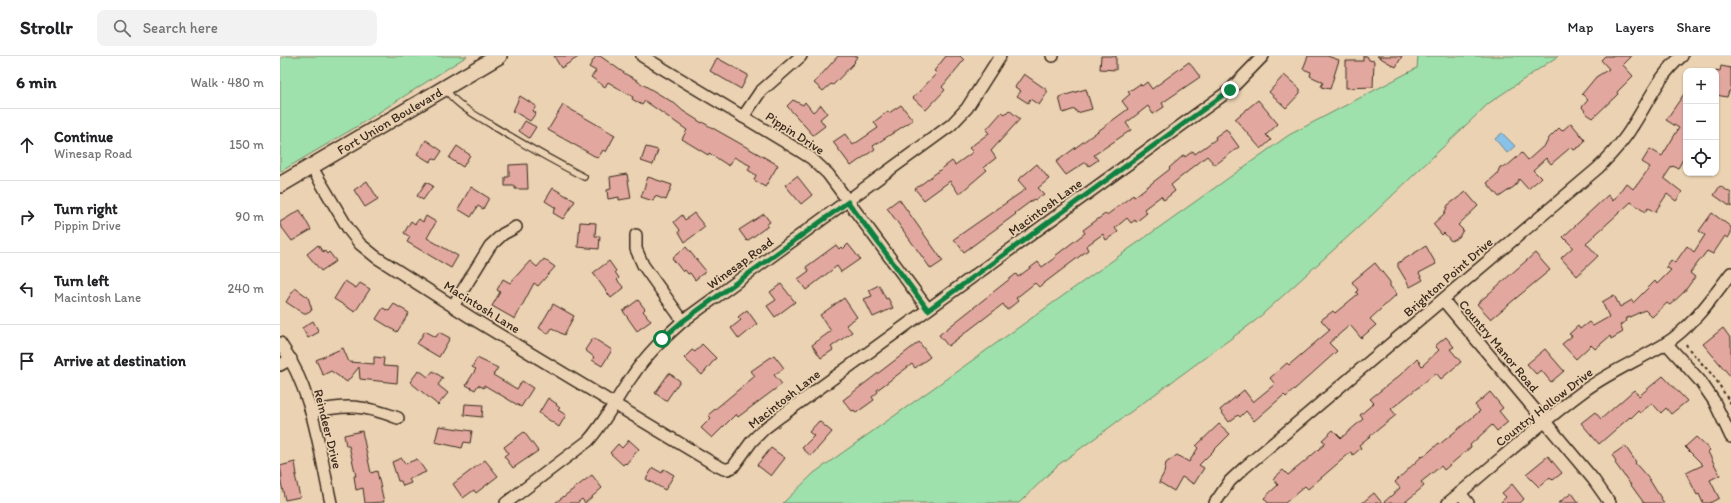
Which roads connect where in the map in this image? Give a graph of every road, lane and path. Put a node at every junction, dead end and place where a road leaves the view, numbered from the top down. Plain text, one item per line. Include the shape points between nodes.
1 (499, 56) edge
2 (642, 56) edge
3 (801, 56) edge
4 (1000, 56) edge
5 (1263, 56) edge
6 (1682, 56) edge
7 (445, 88) junction
8 (743, 117) junction
9 (311, 166) junction
10 (584, 177) dead end
11 (280, 184) edge
12 (848, 202) junction
13 (516, 227) dead end
14 (636, 235) dead end
15 (1731, 273) edge
16 (1443, 300) junction
17 (453, 306) junction
18 (928, 310) junction
19 (683, 321) junction
20 (280, 343) edge
21 (1666, 343) junction
22 (1686, 344) dead end
23 (291, 359) junction
24 (280, 365) edge
25 (1731, 404) edge
26 (614, 405) junction
27 (312, 412) junction
28 (398, 418) dead end
29 (1545, 422) junction
30 (1731, 437) edge
31 (1460, 493) junction
32 (331, 503) edge
33 (506, 503) edge
34 (1215, 503) edge
35 (1448, 503) edge
36 (1468, 503) edge
37 (1610, 503) edge

1 - 7 main road, Fort Union Boulevard
2 - 8 street, Pippin Drive
3 - 8 street via 760,92
4 - 12 street, Winesap Road via 967,108 951,125
5 - 18 street, Macintosh Lane via 1230,90
6 - 16 street, Brighton Point Drive via 1663,75 1632,128 1611,156
7 - 9 main road, Fort Union Boulevard
7 - 10 lane via 456,101 476,115 536,152
8 - 12 street, Pippin Drive via 820,166
9 - 11 main road, Fort Union Boulevard
9 - 17 street, Macintosh Lane via 360,244
12 - 18 street, Pippin Drive
12 - 19 street, Winesap Road
13 - 17 street via 503,234 490,246
14 - 19 street via 636,249 643,265
15 - 21 street via 1704,307
16 - 29 street, Country Manor Road
16 - 34 street, Brighton Point Drive via 1244,468
17 - 26 street, Macintosh Lane
18 - 26 street, Macintosh Lane via 764,429 737,463 728,469 714,464
19 - 26 street, Winesap Road via 648,355
20 - 23 street, Reindeer Drive
21 - 29 street, Country Hollow Drive via 1607,375
21 - 30 street via 1701,382 1714,401
22 - 25 path via 1716,378
23 - 24 street
23 - 27 street, Reindeer Drive
26 - 33 street, Winesap Road via 588,441
27 - 28 street via 357,406
27 - 32 street, Reindeer Drive
29 - 31 street, Country Hollow Drive
29 - 37 street, Country Manor Road
31 - 35 street, Country Hollow Drive
31 - 36 street

